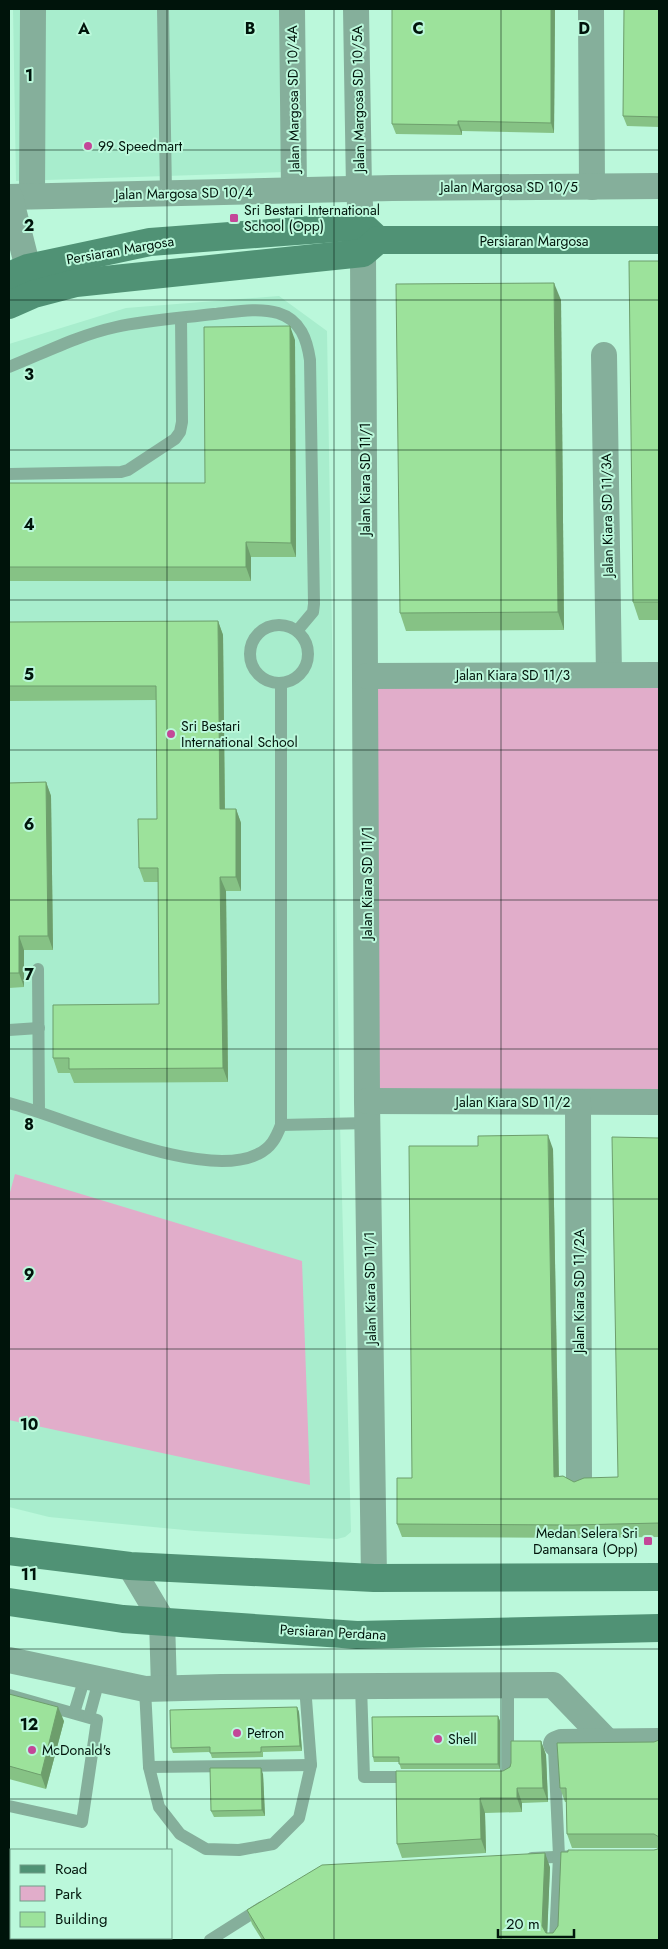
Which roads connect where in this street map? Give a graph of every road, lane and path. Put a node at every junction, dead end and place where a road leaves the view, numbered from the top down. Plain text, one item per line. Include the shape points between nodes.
1 (33, 9) edge
2 (164, 9) edge
3 (292, 9) edge
4 (356, 9) edge
5 (591, 9) edge
6 (659, 186) edge
7 (592, 187) junction
8 (359, 189) junction
9 (294, 190) junction
10 (166, 193) junction
11 (17, 197) edge
12 (368, 240) junction
13 (659, 240) edge
14 (18, 272) edge
15 (34, 294) junction
16 (9, 305) edge
17 (181, 318) junction
18 (604, 355) dead end
19 (9, 367) edge
20 (9, 474) edge
21 (297, 631) junction
22 (609, 675) junction
23 (659, 675) edge
24 (367, 676) junction
25 (281, 683) junction
26 (38, 969) dead end
27 (38, 1028) junction
28 (9, 1030) edge
29 (578, 1102) junction
30 (659, 1102) edge
31 (9, 1103) edge
32 (39, 1111) junction
33 (368, 1112) junction
34 (281, 1125) junction
35 (579, 1481) edge
36 (9, 1551) edge
37 (130, 1566) junction
38 (374, 1578) junction
39 (659, 1578) edge
40 (9, 1602) edge
41 (162, 1620) junction
42 (659, 1628) edge
43 (9, 1660) edge
44 (92, 1679) junction
45 (508, 1685) junction
46 (305, 1686) junction
47 (361, 1686) junction
48 (155, 1689) junction
49 (9, 1695) edge
50 (74, 1713) junction
51 (89, 1717) junction
52 (607, 1741) junction
53 (659, 1741) edge
54 (556, 1744) joint
55 (311, 1765) junction
56 (149, 1767) junction
57 (422, 1777) edge
58 (489, 1778) edge
59 (9, 1806) edge
60 (559, 1856) junction
61 (586, 1856) edge
62 (519, 1859) edge
63 (276, 1898) edge
64 (210, 1940) edge
65 (555, 1940) edge

1 - 11 street
2 - 10 lane
3 - 9 street, Jalan Margosa SD 10/4A
4 - 8 street, Jalan Margosa SD 10/5A
5 - 7 street
6 - 7 street, Jalan Margosa SD 10/5
7 - 8 street, Jalan Margosa SD 10/5
8 - 9 street, Jalan Margosa SD 10/4
8 - 12 street, Jalan Kiara SD 11/1
9 - 10 street, Jalan Margosa SD 10/4
10 - 11 street, Jalan Margosa SD 10/4
11 - 14 street
12 - 13 main road, Persiaran Margosa
12 - 14 main road, Persiaran Margosa via 150,242
12 - 15 main road, Persiaran Margosa via 76,283
12 - 24 street, Jalan Kiara SD 11/1
14 - 15 street
15 - 16 main road, Persiaran Margosa
17 - 19 lane via 107,330
17 - 20 lane via 182,422 175,439 121,472
17 - 21 lane via 238,312 279,313 297,324 306,339 312,394 314,604 313,612
18 - 22 street, Jalan Kiara SD 11/3A
21 - 25 lane via 308,647 308,657 299,675
21 - 25 lane via 278,624 268,627 253,640 250,650 255,670 271,682
22 - 23 street, Jalan Kiara SD 11/3
22 - 24 street, Jalan Kiara SD 11/3
24 - 33 street, Jalan Kiara SD 11/1
25 - 34 lane
26 - 27 lane
27 - 28 lane
27 - 32 lane
29 - 30 street, Jalan Kiara SD 11/2
29 - 33 street, Jalan Kiara SD 11/2
29 - 35 street, Jalan Kiara SD 11/2A
31 - 32 lane
32 - 34 lane via 75,1127 173,1156 226,1160 257,1155 268,1148
33 - 34 lane
33 - 38 street, Jalan Kiara SD 11/1
36 - 37 main road
37 - 38 main road
37 - 41 street
38 - 39 main road
40 - 41 main road, Persiaran Perdana via 123,1619
41 - 42 main road, Persiaran Perdana via 358,1635
41 - 48 street
43 - 44 street
44 - 48 street
44 - 50 lane
44 - 51 lane
45 - 47 street
45 - 52 street via 553,1685
45 - 58 lane via 508,1778
46 - 47 street
46 - 48 street
46 - 55 lane
47 - 57 lane via 364,1777
48 - 56 lane
49 - 50 lane
50 - 51 lane
51 - 59 lane via 97,1720 82,1822
52 - 53 street
52 - 54 street
54 - 60 lane
55 - 56 lane
55 - 56 lane via 299,1818 273,1844 239,1850 206,1849 180,1834 159,1808
60 - 61 lane
60 - 62 lane
60 - 65 lane
63 - 64 lane

